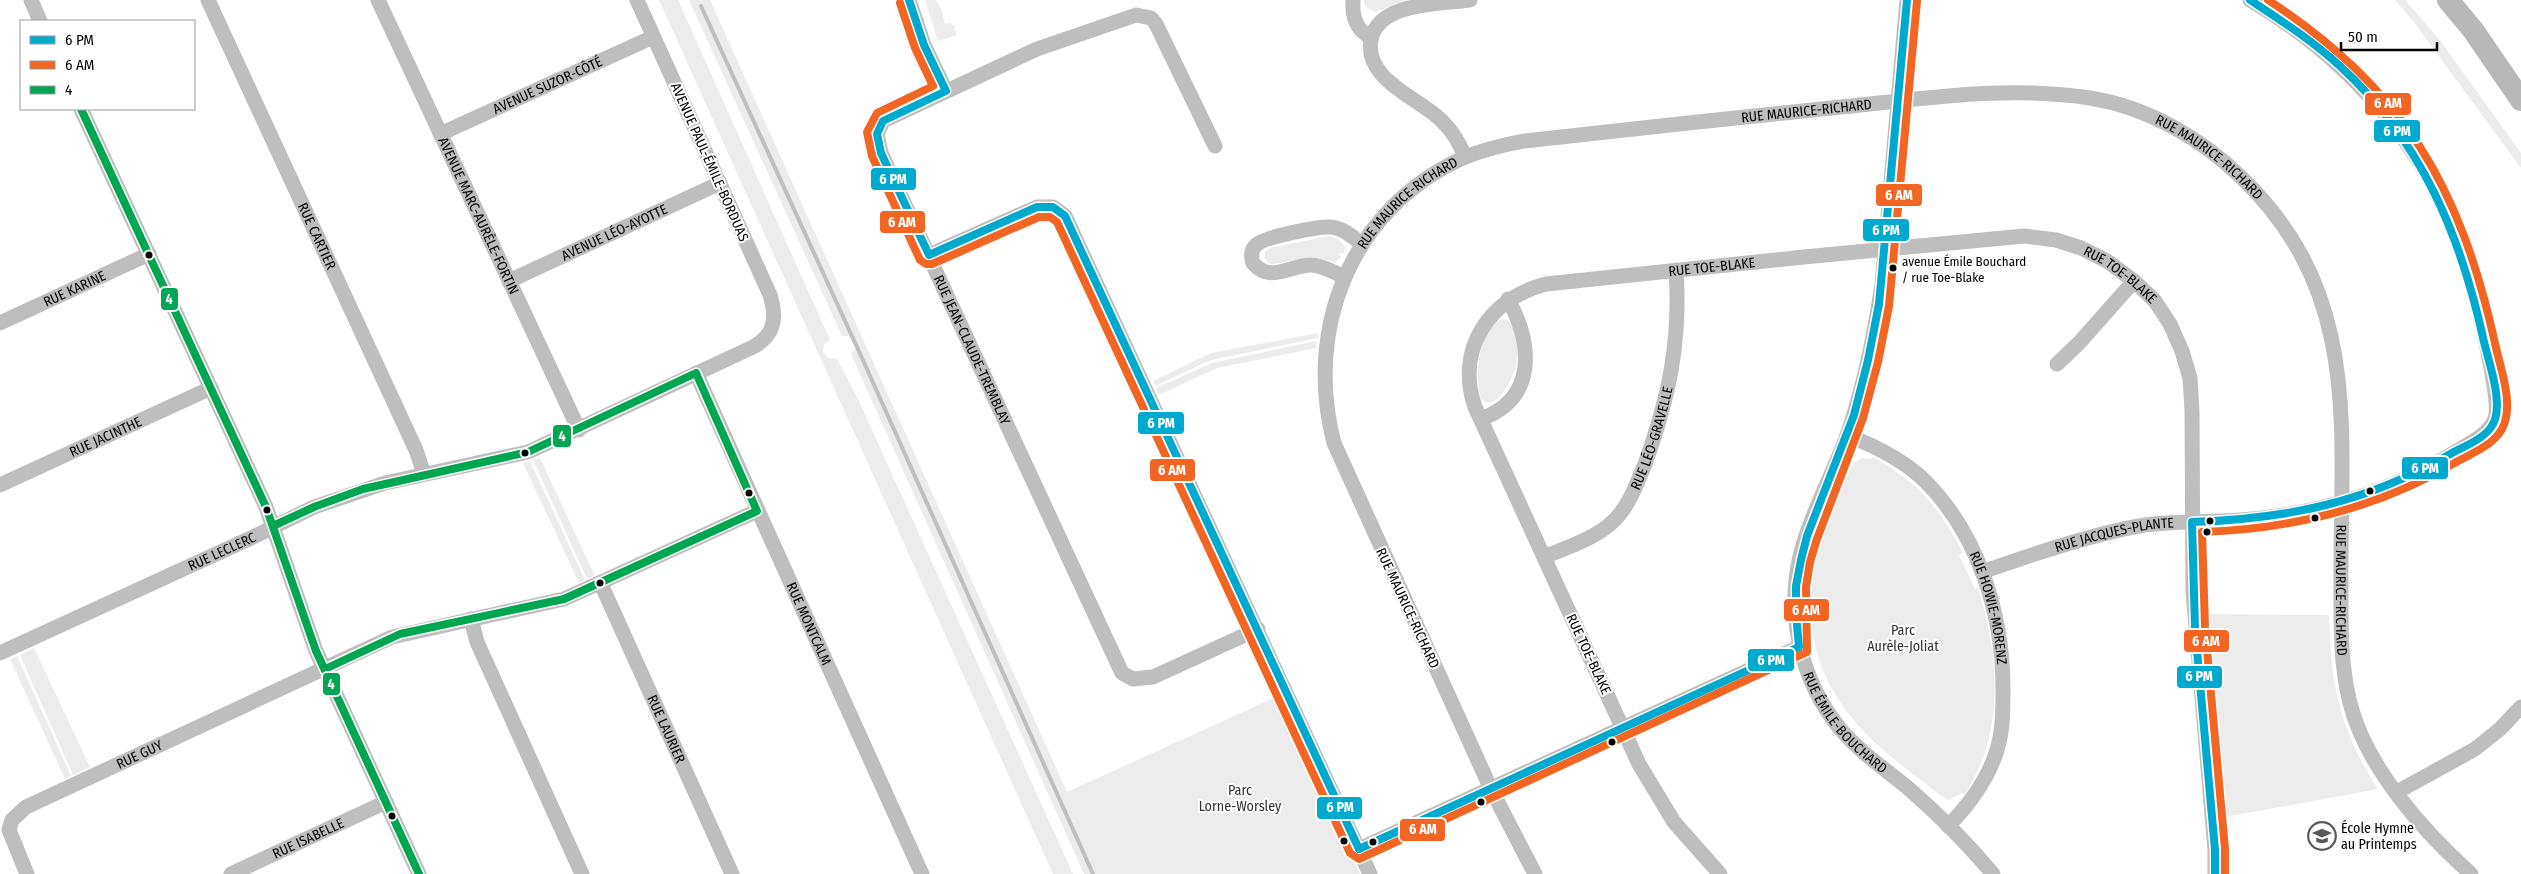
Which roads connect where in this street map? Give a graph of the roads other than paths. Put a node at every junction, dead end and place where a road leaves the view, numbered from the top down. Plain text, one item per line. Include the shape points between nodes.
1 (30, 0) edge
2 (208, 0) edge
3 (378, 0) edge
4 (637, 0) edge
5 (909, 0) edge
6 (1353, 0) edge
7 (1470, 0) edge
8 (1907, 0) edge
9 (2250, 0) edge
10 (2448, 0) edge
11 (40, 20) edge
12 (653, 36) junction
13 (1372, 37) junction
14 (946, 91) junction
15 (1898, 100) junction
16 (2521, 100) edge
17 (81, 110) edge
18 (440, 134) junction
19 (1215, 146) dead end
20 (1465, 157) junction
21 (720, 183) junction
22 (1362, 244) junction
23 (1885, 249) junction
24 (149, 254) junction
25 (929, 255) junction
26 (1676, 270) junction
27 (1345, 277) junction
28 (509, 281) junction
29 (2134, 281) junction
30 (1508, 299) junction
31 (0, 323) edge
32 (774, 327) joint
33 (2057, 364) dead end
34 (696, 373) junction
35 (211, 388) junction
36 (1481, 419) junction
37 (579, 430) junction
38 (1847, 436) junction
39 (424, 474) junction
40 (0, 485) edge
41 (2342, 503) junction
42 (757, 511) junction
43 (2192, 522) junction
44 (273, 526) junction
45 (1544, 557) junction
46 (1982, 572) junction
47 (601, 584) junction
48 (471, 619) junction
49 (1258, 629) junction
50 (1799, 647) junction
51 (0, 653) edge
52 (325, 669) junction
53 (2521, 707) edge
54 (1622, 727) junction
55 (1490, 787) junction
56 (2397, 792) junction
57 (386, 802) junction
58 (1948, 826) junction
59 (1359, 849) junction
60 (27, 874) edge
61 (232, 874) edge
62 (419, 874) edge
63 (582, 874) edge
64 (732, 874) edge
65 (922, 874) edge
66 (1370, 874) edge
67 (1535, 874) edge
68 (1720, 874) edge
69 (1993, 874) edge
70 (2215, 874) edge
71 (2471, 874) edge

1 - 11 street
2 - 39 street, RUE CARTIER via 416,450
3 - 18 street, AVENUE MARC-AURÈLE-FORTIN
4 - 12 street, AVENUE PAUL-ÉMILE-BORDUAS
5 - 14 street via 924,45
6 - 13 street via 1356,22 1364,34
7 - 13 street via 1396,12 1380,20
8 - 15 street, RUE ÉMILE-BOUCHARD
9 - 41 street, RUE JACQUES-PLANTE via 2301,33 2336,62 2373,100 2410,149 2441,201 2459,244 2476,296 2488,357 2497,412 2488,431 2414,474
10 - 16 main road via 2473,30
12 - 18 street, AVENUE SUZOR-CÔTÉ
12 - 21 street, AVENUE PAUL-ÉMILE-BORDUAS
13 - 20 street via 1371,57 1380,72 1442,121 1453,133
14 - 19 street, RUE JEAN-CLAUDE-TREMBLAY via 1037,49 1142,15 1156,24
14 - 25 street, RUE JEAN-CLAUDE-TREMBLAY via 883,121 877,134 881,153
15 - 20 street, RUE MAURICE-RICHARD via 1524,141
15 - 23 street, RUE ÉMILE-BOUCHARD
15 - 41 street, RUE MAURICE-RICHARD via 2009,92 2106,101 2141,112 2172,127 2207,148 2237,173 2282,224 2309,270 2328,318 2340,386
17 - 24 street
18 - 28 street, AVENUE MARC-AURÈLE-FORTIN
20 - 22 street, RUE MAURICE-RICHARD via 1408,194 1382,218
21 - 28 street, AVENUE LÉO-AYOTTE
21 - 32 street, AVENUE PAUL-ÉMILE-BORDUAS via 770,295
22 - 27 street, RUE MAURICE-RICHARD
22 - 27 street via 1330,227 1261,241 1252,252 1253,263 1266,273 1311,265
23 - 26 street, RUE TOE-BLAKE
23 - 29 street, RUE TOE-BLAKE via 2006,237 2042,238 2068,243 2095,254
23 - 38 street, RUE ÉMILE-BOUCHARD via 1870,358
24 - 31 street, RUE KARINE
24 - 35 street
25 - 49 street via 1037,207 1053,207 1065,216
25 - 49 street, RUE JEAN-CLAUDE-TREMBLAY via 1122,673 1132,679 1153,677
26 - 30 street, RUE TOE-BLAKE via 1546,284
26 - 45 street, RUE LÉO-GRAVELLE via 1678,318 1669,386 1662,417 1631,496 1609,526
27 - 55 street, RUE MAURICE-RICHARD via 1329,327 1323,368 1326,412 1334,443
28 - 37 street, AVENUE MARC-AURÈLE-FORTIN
29 - 33 street
29 - 43 street, RUE TOE-BLAKE via 2162,312 2187,364 2192,412
30 - 36 street, RUE TOE-BLAKE via 1486,323 1470,356 1470,394
30 - 36 street via 1524,334 1526,364 1519,385 1508,400
32 - 34 street, RUE LECLERC via 760,343
34 - 37 street, RUE LECLERC
34 - 42 street, RUE MONTCALM
35 - 40 street, RUE JACINTHE
35 - 44 street
36 - 45 street, RUE TOE-BLAKE
37 - 39 street, RUE LECLERC via 521,454
38 - 46 street, RUE HOWIE-MORENZ via 1892,457 1924,481 1955,520
38 - 50 street, RUE ÉMILE-BOUCHARD via 1800,555 1795,600
39 - 44 street, RUE LECLERC via 344,496
41 - 43 street, RUE JACQUES-PLANTE via 2279,516
41 - 56 street, RUE MAURICE-RICHARD via 2341,640 2346,683 2360,733
42 - 47 street
42 - 65 street, RUE MONTCALM
43 - 46 street, RUE JACQUES-PLANTE via 2126,529
43 - 70 street, RUE TOE-BLAKE via 2195,628
44 - 51 street, RUE LECLERC
44 - 52 street via 312,642
45 - 54 street, RUE TOE-BLAKE
46 - 58 street, RUE HOWIE-MORENZ via 2000,639 2003,671 2001,726 1989,770 1972,799
47 - 48 street via 556,602
47 - 64 street, RUE LAURIER
48 - 52 street via 392,637
48 - 63 street via 477,642
49 - 59 street
50 - 54 street
50 - 58 street, RUE ÉMILE-BOUCHARD via 1817,693 1842,731
52 - 57 street
52 - 60 street, RUE GUY via 21,810 8,830
53 - 56 street via 2475,748
54 - 55 street
54 - 68 street, RUE TOE-BLAKE via 1665,808
55 - 59 street
55 - 67 street, RUE MAURICE-RICHARD
56 - 71 street, RUE MAURICE-RICHARD
57 - 61 street, RUE ISABELLE
57 - 62 street
58 - 69 street, RUE ÉMILE-BOUCHARD
59 - 66 street

